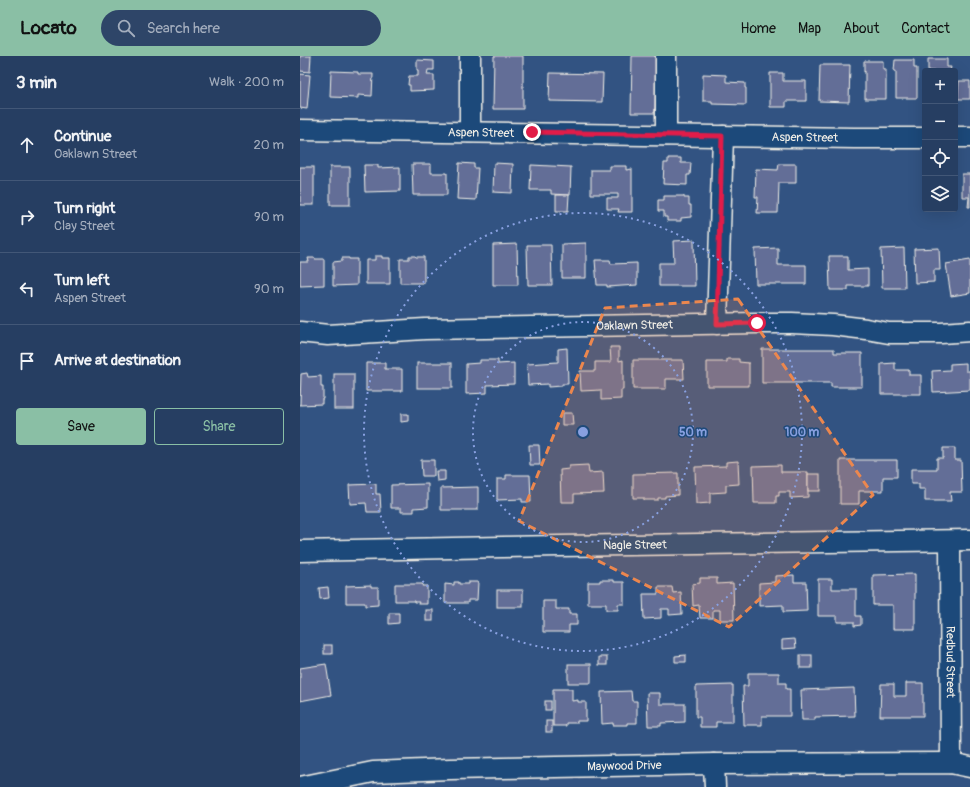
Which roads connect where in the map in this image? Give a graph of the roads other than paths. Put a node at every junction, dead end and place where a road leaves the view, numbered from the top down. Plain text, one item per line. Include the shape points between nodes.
1 (470, 56) edge
2 (666, 56) edge
3 (300, 130) edge
4 (470, 132) junction
5 (666, 135) junction
6 (722, 136) junction
7 (922, 138) edge
8 (958, 138) edge
9 (970, 138) edge
10 (717, 324) junction
11 (970, 331) edge
12 (300, 332) edge
13 (970, 540) edge
14 (950, 541) junction
15 (300, 551) edge
16 (950, 763) junction
17 (714, 764) junction
18 (970, 767) edge
19 (300, 787) edge
20 (715, 787) edge

1 - 4 street
2 - 5 street
3 - 4 street, Aspen Street
4 - 5 street, Aspen Street
5 - 6 street, Aspen Street
6 - 7 street, Aspen Street
6 - 10 street
8 - 9 street
10 - 11 street, Oaklawn Street via 792,323 889,333
10 - 12 street, Oaklawn Street via 425,329 328,335
13 - 14 street, Nagle Street
14 - 15 street, Nagle Street
14 - 16 street, Redbud Street
16 - 17 street, Maywood Drive
16 - 18 street
17 - 19 street, Maywood Drive via 373,772
17 - 20 street

